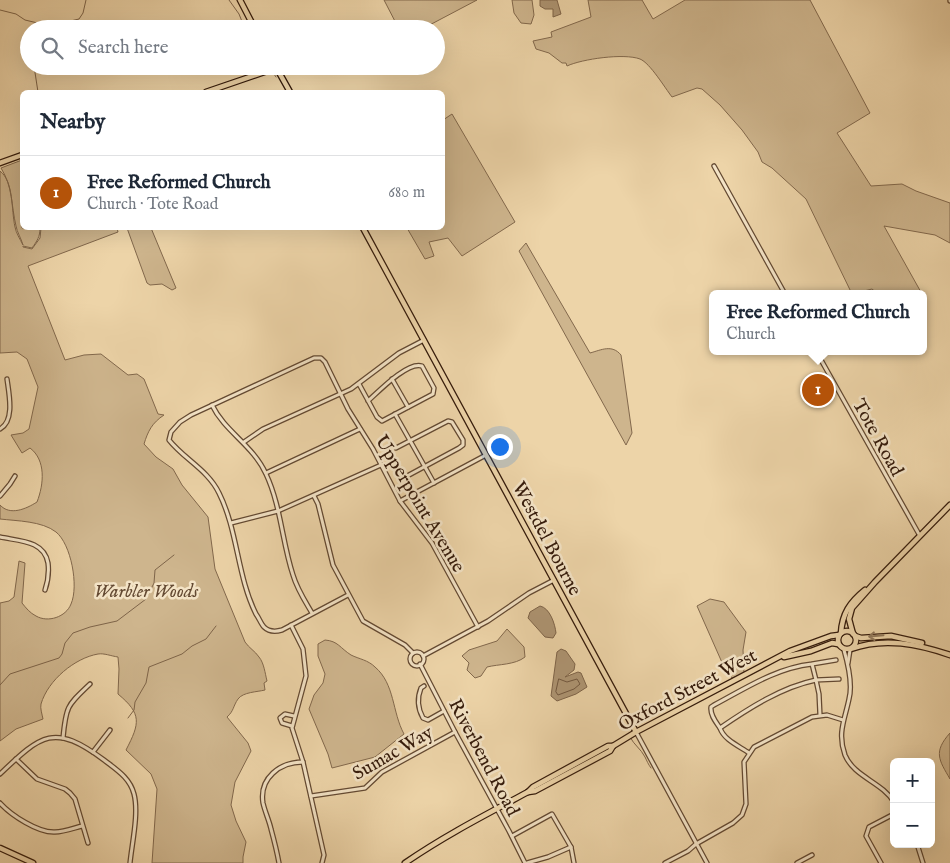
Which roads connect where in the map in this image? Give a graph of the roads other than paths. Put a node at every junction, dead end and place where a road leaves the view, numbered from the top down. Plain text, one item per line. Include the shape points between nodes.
1 (240, 0) edge
2 (250, 20) edge
3 (254, 75) edge
4 (280, 75) edge
5 (212, 90) edge
6 (289, 90) edge
7 (20, 156) edge
8 (0, 163) edge
9 (714, 166) dead end
10 (364, 230) edge
11 (783, 290) edge
12 (424, 340) junction
13 (818, 355) edge
14 (7, 379) dead end
15 (392, 379) junction
16 (359, 384) junction
17 (340, 394) junction
18 (368, 401) junction
19 (212, 405) junction
20 (408, 407) junction
21 (395, 414) junction
22 (0, 429) edge
23 (360, 429) junction
24 (410, 440) junction
25 (244, 442) junction
26 (396, 448) dead end
27 (486, 455) junction
28 (381, 465) junction
29 (425, 466) junction
30 (266, 473) junction
31 (409, 475) dead end
32 (15, 476) dead end
33 (434, 483) junction
34 (0, 496) edge
35 (314, 496) junction
36 (400, 501) junction
37 (950, 505) edge
38 (278, 511) junction
39 (231, 523) junction
40 (920, 536) junction
41 (0, 537) edge
42 (554, 580) junction
43 (874, 584) junction
44 (45, 590) dead end
45 (348, 594) junction
46 (312, 613) junction
47 (291, 625) junction
48 (478, 627) junction
49 (840, 634) junction
50 (854, 635) junction
51 (838, 644) junction
52 (929, 648) junction
53 (849, 649) junction
54 (413, 653) junction
55 (950, 654) edge
56 (423, 656) junction
57 (776, 659) junction
58 (836, 660) dead end
59 (420, 664) junction
60 (812, 664) junction
61 (839, 679) dead end
62 (816, 680) junction
63 (90, 684) dead end
64 (424, 686) dead end
65 (444, 711) junction
66 (820, 715) junction
67 (294, 716) junction
68 (842, 720) junction
69 (292, 726) junction
70 (720, 728) junction
71 (110, 730) dead end
72 (455, 732) junction
73 (636, 732) junction
74 (63, 738) junction
75 (93, 752) junction
76 (749, 753) junction
77 (16, 759) junction
78 (303, 762) junction
79 (0, 774) edge
80 (312, 796) junction
81 (890, 797) edge
82 (0, 803) edge
83 (497, 809) junction
84 (890, 816) edge
85 (82, 826) junction
86 (512, 836) junction
87 (88, 843) dead end
88 (696, 844) junction
89 (570, 847) junction
90 (0, 848) edge
91 (918, 848) edge
92 (812, 855) dead end
93 (33, 863) edge
94 (130, 863) edge
95 (279, 863) edge
96 (322, 863) edge
97 (405, 863) edge
98 (526, 863) edge
99 (574, 863) edge
100 (665, 863) edge
101 (707, 863) edge
102 (797, 863) edge
103 (881, 863) edge
104 (923, 863) edge

1 - 2 main road
3 - 5 main road
4 - 6 main road
7 - 8 main road
9 - 11 street
10 - 12 main road, Westdel Bourne
12 - 16 street via 398,353
12 - 27 main road, Westdel Bourne
13 - 40 street, Tote Road
14 - 22 street via 8,421
15 - 18 street
15 - 20 street
15 - 20 street via 416,365 422,366 434,388 433,394
16 - 17 street
16 - 18 street
17 - 19 street, Upperpoint Avenue via 325,362 314,358
17 - 23 street, Upperpoint Avenue
17 - 25 street via 263,429
18 - 21 street via 380,420
19 - 25 street via 218,416
19 - 39 street, Upperpoint Avenue via 180,422 169,440 204,471 219,492
20 - 21 street
21 - 24 street
23 - 28 street, Upperpoint Avenue
23 - 30 street
24 - 26 street
24 - 29 street
24 - 29 street via 443,422 452,422 463,440 463,445
25 - 30 street
27 - 33 street
27 - 42 main road, Westdel Bourne
28 - 35 street
28 - 36 street, Upperpoint Avenue
29 - 31 street
29 - 33 street
30 - 38 street
32 - 34 street
33 - 36 street
35 - 38 street
35 - 45 street via 333,565
36 - 48 street, Upperpoint Avenue via 432,543
37 - 40 main road
38 - 39 street
38 - 46 street via 293,576
39 - 47 street via 248,594 264,628 276,632
40 - 43 main road
41 - 44 street via 41,548 48,568
42 - 48 street
42 - 73 main road, Westdel Bourne
43 - 49 main road via 848,607
43 - 50 main road via 852,608 849,619
45 - 46 street
45 - 54 street via 364,621
46 - 47 street
47 - 67 street via 303,649 306,670
48 - 56 street
49 - 50 main road via 846,631
49 - 51 main road
49 - 57 main road, Oxford Street West
52 -> 50 main road via 891,636 861,638
50 - 53 main road via 856,642
51 - 53 main road
51 - 57 main road, Oxford Street West
52 - 53 main road via 885,642
52 - 55 main road
53 - 68 street via 850,698
54 - 56 street
54 - 59 street via 410,657 412,663
56 - 59 street
57 - 73 main road, Oxford Street West
58 - 60 street
59 - 65 street, Riverbend Road
60 - 62 street
60 - 70 street via 771,675 711,707
61 - 62 street
62 - 66 street
62 - 70 street via 794,685
63 - 74 street via 69,705
64 - 65 street via 419,694 418,708 423,718 428,720
65 - 72 street, Riverbend Road
66 - 68 street via 827,714
66 - 76 street via 754,747
67 - 69 street
67 - 69 street via 284,714 280,718 282,723
68 - 81 street via 842,744 848,760
69 - 78 street
70 - 76 street via 726,738
71 - 75 street
72 - 80 street, Sumac Way via 382,772 365,788
72 - 83 street, Riverbend Road
73 - 83 main road, Oxford Street West via 610,751
73 - 88 street, Westdel Bourne
74 - 75 street
74 - 77 street via 34,743
75 - 94 street via 121,772 130,783 135,807
76 - 88 street via 743,768 746,804 742,815 733,824
77 - 79 street
77 - 85 street via 37,779 70,793 75,799
78 - 80 street
78 - 95 street via 275,770 264,786 263,802
80 - 96 street via 324,855
82 - 85 street via 15,817 48,832
83 - 86 street, Riverbend Road
83 - 97 main road, Oxford Street West
84 - 103 street via 869,827 866,836
85 - 87 street
86 - 89 street via 552,814
86 - 98 street, Riverbend Road
88 - 100 street
88 - 101 street, Westdel Bourne
89 - 98 street
89 - 99 street
90 - 93 main road
91 - 104 street
92 - 102 street

